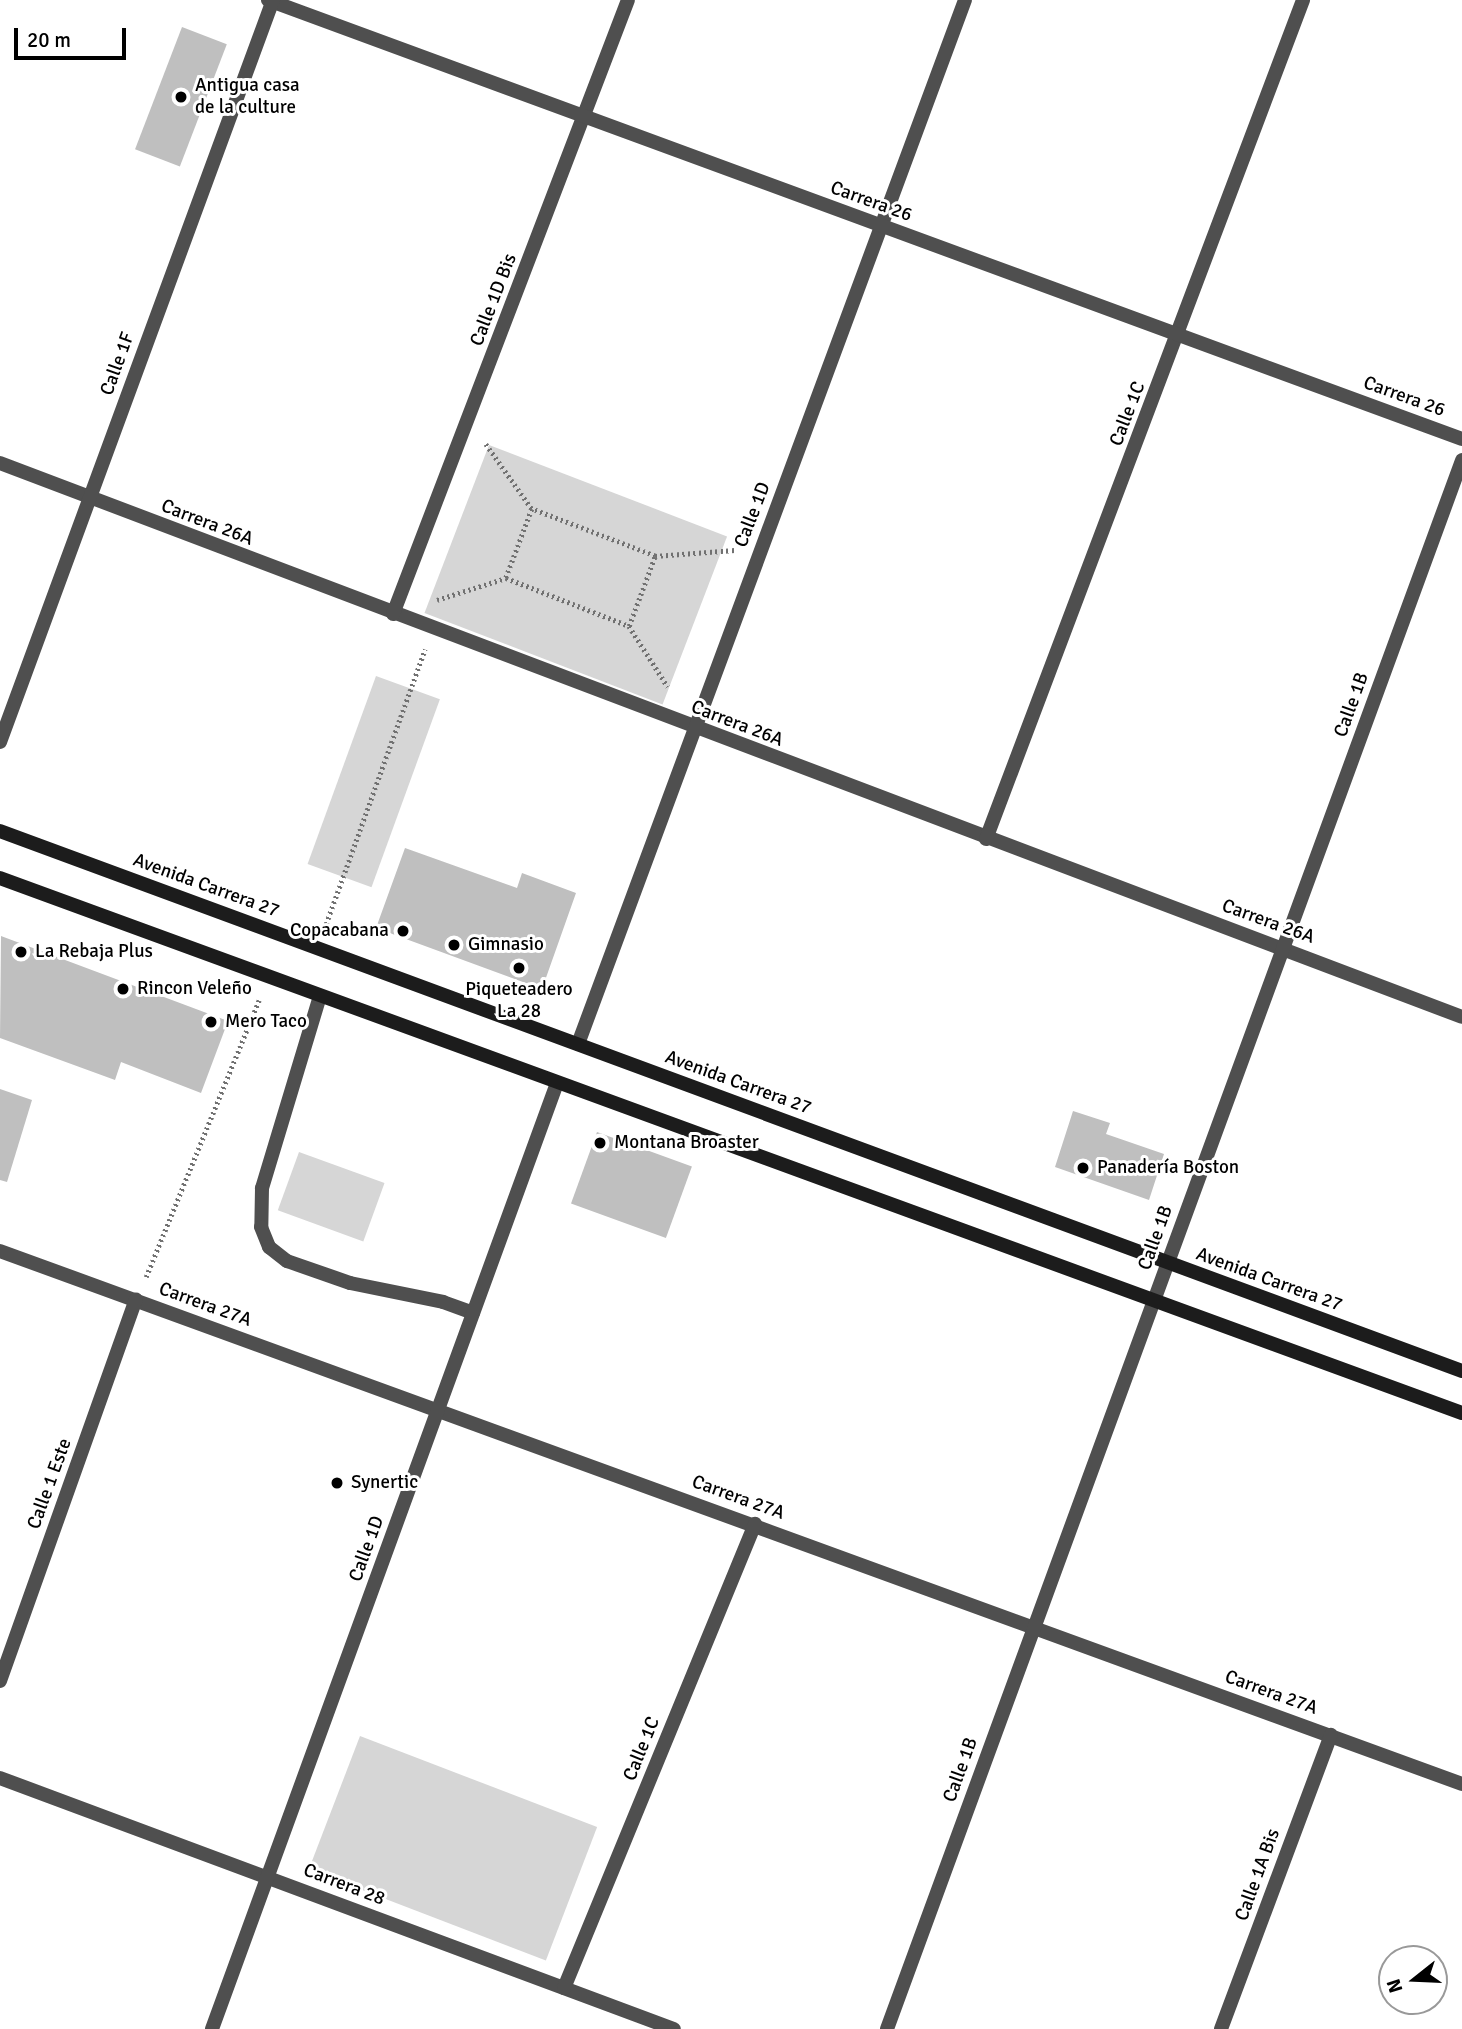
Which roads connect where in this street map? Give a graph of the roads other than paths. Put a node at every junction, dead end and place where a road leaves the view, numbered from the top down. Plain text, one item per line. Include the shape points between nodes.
1 (628, 0) edge
2 (965, 0) edge
3 (1303, 0) edge
4 (271, 1) edge
5 (584, 116) junction
6 (879, 225) junction
7 (1179, 336) junction
8 (1462, 439) edge
9 (1462, 460) edge
10 (0, 463) edge
11 (89, 499) junction
12 (393, 614) junction
13 (695, 729) junction
14 (0, 742) edge
15 (0, 831) edge
16 (986, 839) junction
17 (0, 878) edge
18 (1283, 948) junction
19 (320, 996) junction
20 (1462, 1017) edge
21 (578, 1044) junction
22 (557, 1083) junction
23 (0, 1251) edge
24 (1167, 1263) junction
25 (136, 1300) junction
26 (1153, 1301) junction
27 (473, 1313) junction
28 (1462, 1371) edge
29 (438, 1409) junction
30 (1462, 1413) edge
31 (755, 1524) junction
32 (1035, 1626) junction
33 (0, 1681) edge
34 (1331, 1735) junction
35 (0, 1778) edge
36 (1462, 1784) edge
37 (267, 1877) junction
38 (564, 1988) junction
39 (212, 2029) edge
40 (674, 2029) edge
41 (887, 2029) edge
42 (1222, 2029) edge

1 - 5 street, Calle 1D Bis
2 - 6 street, Calle 1D
3 - 7 street, Calle 1C
4 - 5 street, Carrera 26
4 - 11 street, Calle 1F
5 - 6 street, Carrera 26
5 - 12 street, Calle 1D Bis
6 - 7 street, Carrera 26
6 - 13 street, Calle 1D
7 - 8 street, Carrera 26
7 - 16 street, Calle 1C
9 - 18 street, Calle 1B
10 - 11 street, Carrera 26A
11 - 12 street, Carrera 26A
11 - 14 street, Calle 1F
12 - 13 street, Carrera 26A
13 - 16 street, Carrera 26A
13 - 21 street, Calle 1D
15 - 21 main road, Avenida Carrera 27
16 - 18 street, Carrera 26A
17 - 19 main road
18 - 20 street, Carrera 26A
18 - 24 street, Calle 1B
19 - 22 main road
19 - 27 street via 262,1188 261,1227 269,1247 287,1261 350,1283 443,1302
21 - 24 main road, Avenida Carrera 27
22 - 26 main road
22 - 27 street, Calle 1D
23 - 25 street, Carrera 27A
24 - 26 street, Calle 1B
24 - 28 main road, Avenida Carrera 27
25 - 29 street, Carrera 27A
25 - 33 street, Calle 1 Este
26 - 30 main road
26 - 32 street, Calle 1B
27 - 29 street, Calle 1D
29 - 31 street, Carrera 27A
29 - 37 street, Calle 1D
31 - 32 street, Carrera 27A
31 - 38 street, Calle 1C
32 - 34 street, Carrera 27A
32 - 41 street, Calle 1B
34 - 36 street, Carrera 27A
34 - 42 street, Calle 1A Bis
35 - 37 street, Carrera 28
37 - 38 street, Carrera 28
37 - 39 street, Calle 1D
38 - 40 street, Carrera 28

